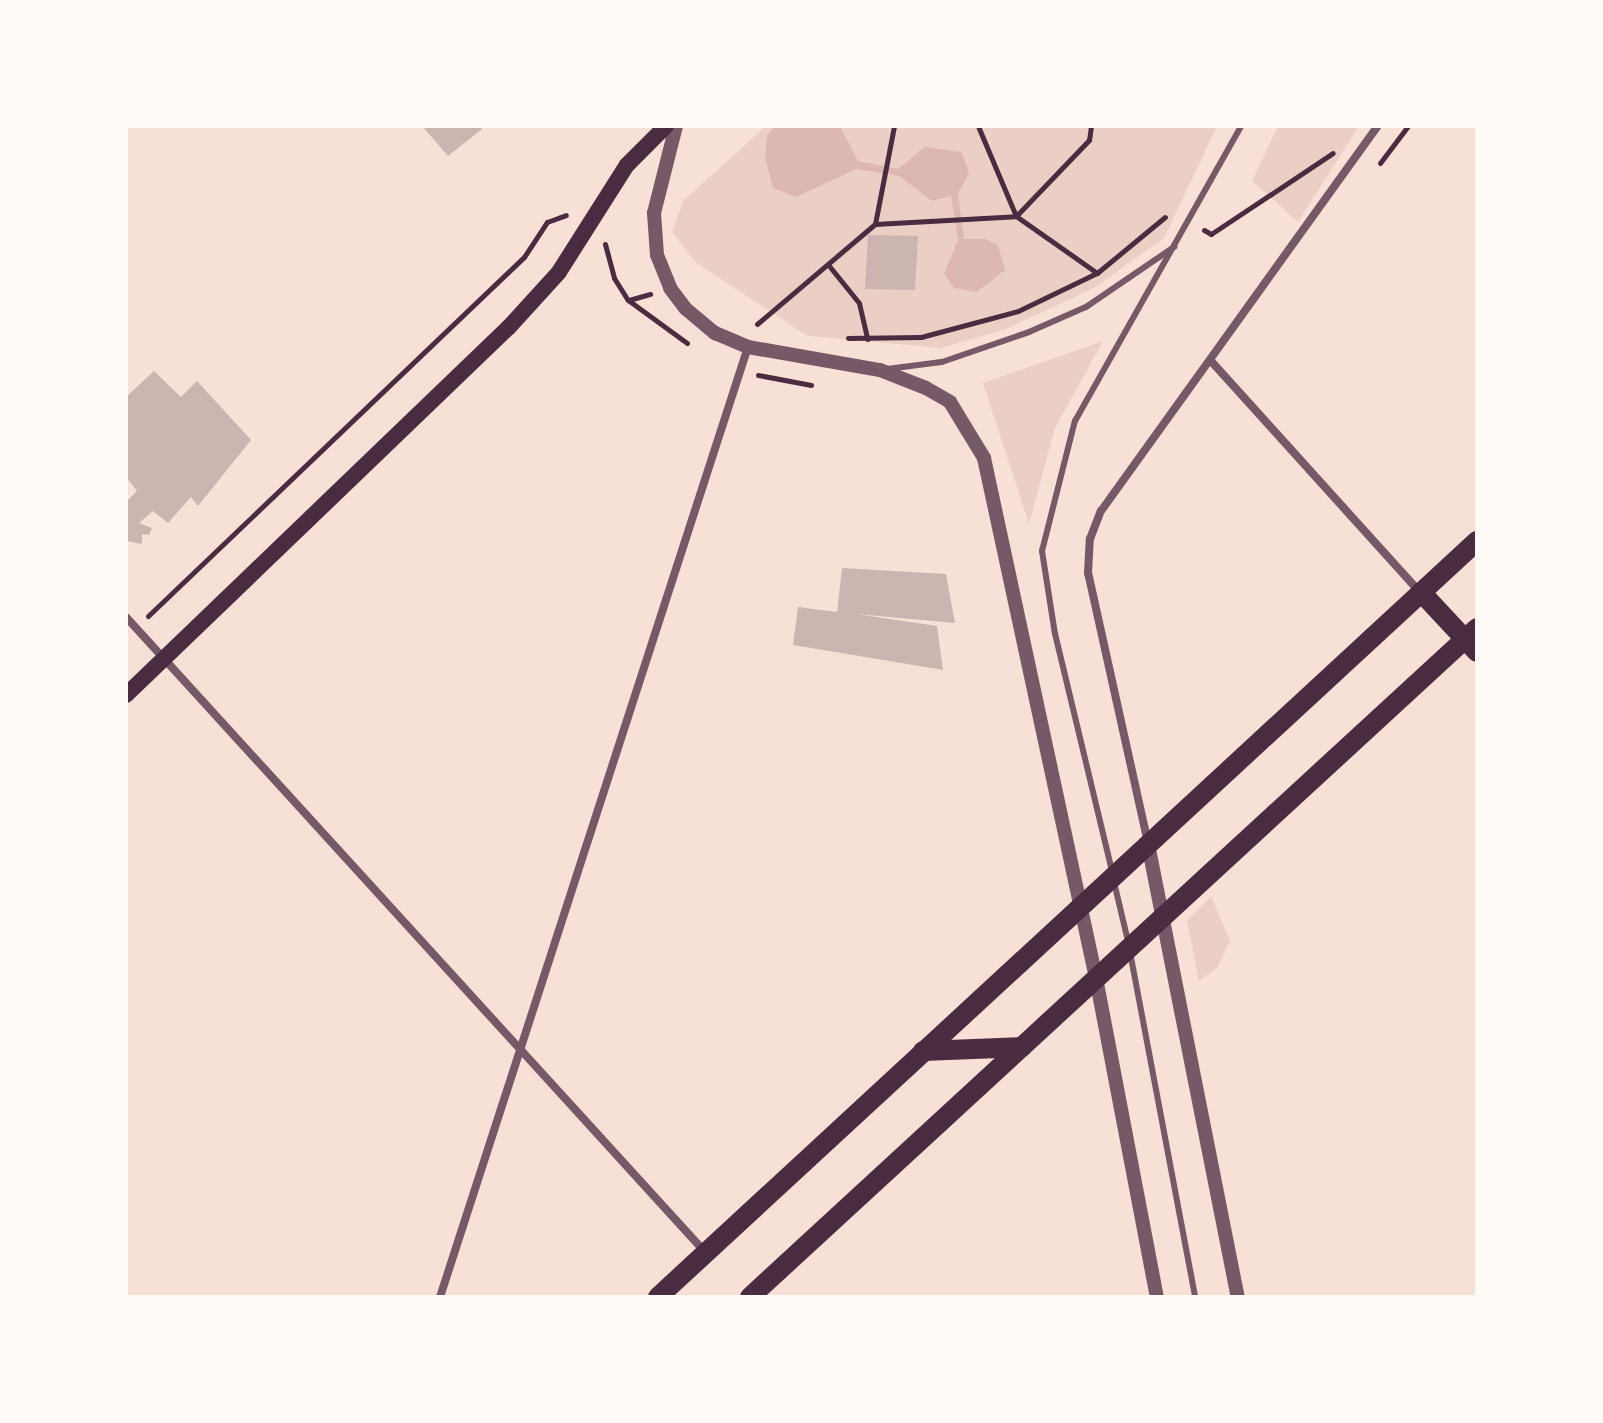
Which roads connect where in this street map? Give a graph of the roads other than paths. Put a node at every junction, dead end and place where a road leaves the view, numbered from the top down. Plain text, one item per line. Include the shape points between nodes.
1 (666, 126) edge
2 (676, 126) edge
3 (1241, 126) edge
4 (1378, 126) edge
5 (1177, 245) junction
6 (748, 347) junction
7 (1211, 361) junction
8 (880, 370) junction
9 (1477, 541) edge
10 (1421, 592) junction
11 (126, 617) edge
12 (1473, 640) edge
13 (164, 659) junction
14 (126, 695) edge
15 (1148, 844) junction
16 (1113, 876) junction
17 (1081, 905) junction
18 (1165, 916) junction
19 (1129, 948) junction
20 (1096, 978) junction
21 (1022, 1047) junction
22 (519, 1049) junction
23 (923, 1051) junction
24 (705, 1253) junction
25 (440, 1297) edge
26 (658, 1297) edge
27 (750, 1297) edge
28 (1157, 1297) edge
29 (1195, 1297) edge
30 (1238, 1297) edge

1 - 13 main road via 627,165 559,272 509,327
2 - 6 street via 654,213 657,255 686,309 715,333
3 - 5 lane
4 - 7 street
5 - 8 lane via 1086,307 1029,332 942,362
5 - 16 lane via 1075,421 1042,551 1055,634
6 - 8 street
6 - 22 street
7 - 10 street
7 - 15 street via 1101,511 1090,539 1088,573
8 - 17 street via 950,402 970,427 984,458
9 - 10 main road
10 - 12 main road
10 - 15 main road
11 - 13 street
12 - 18 main road
13 - 14 main road
13 - 22 street
15 - 16 main road
15 - 18 street
16 - 17 main road
16 - 19 lane
17 - 20 street
17 - 23 main road
18 - 19 main road
18 - 30 street
19 - 20 main road
19 - 29 lane
20 - 21 main road
20 - 28 street
21 - 23 main road
21 - 27 main road
22 - 24 street
22 - 25 street
23 - 24 main road
24 - 26 main road

